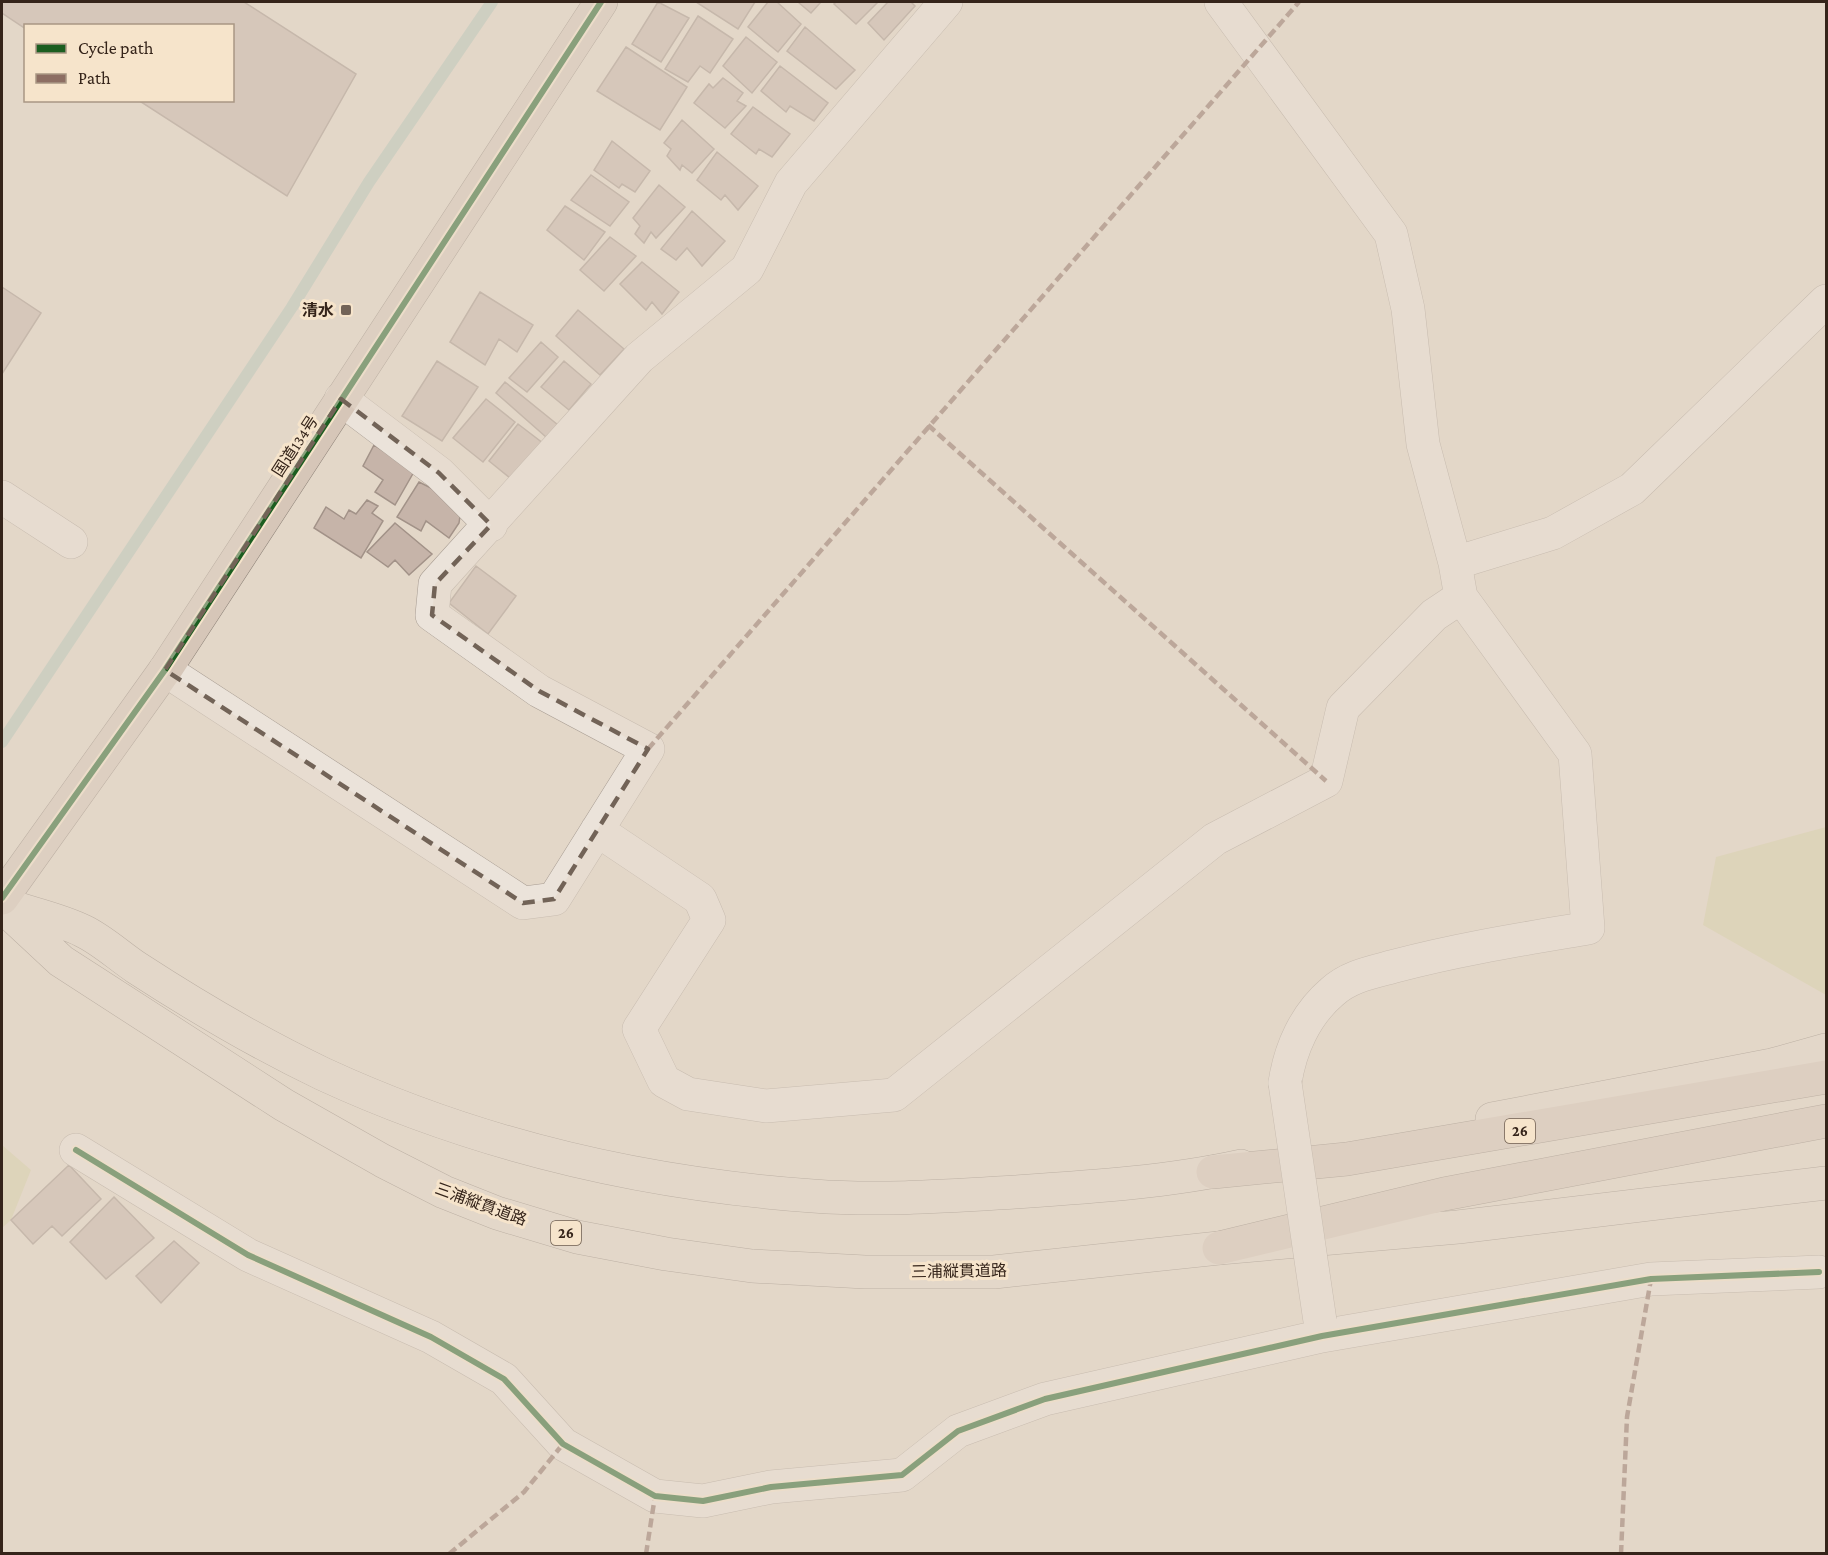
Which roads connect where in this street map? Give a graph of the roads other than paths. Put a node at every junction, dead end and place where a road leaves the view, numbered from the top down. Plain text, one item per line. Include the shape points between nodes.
1 (601, 2) edge
2 (946, 2) edge
3 (1221, 2) edge
4 (1827, 301) edge
5 (341, 399) junction
6 (2, 497) edge
7 (491, 525) junction
8 (71, 542) dead end
9 (1455, 563) junction
10 (1461, 597) junction
11 (165, 670) junction
12 (597, 830) junction
13 (2, 898) edge
14 (2, 905) edge
15 (1827, 1050) edge
16 (1827, 1077) edge
17 (1827, 1121) edge
18 (76, 1150) dead end
19 (1212, 1172) junction
20 (1827, 1183) edge
21 (1219, 1248) junction
22 (1819, 1272) dead end
23 (1321, 1329) junction

1 - 5 highway, 国道134号
2 - 7 street via 791,183 747,269 639,358
3 - 9 street via 1391,234 1408,309 1423,444
4 - 9 street via 1632,489 1553,533
5 - 7 street via 440,473
5 - 11 highway, 国道134号
6 - 8 street
7 - 12 street via 435,584 432,615 539,691 648,749
9 - 10 street
10 - 12 street via 1434,615 1343,708 1326,781 1215,839 894,1095 766,1106 688,1094 664,1081 639,1029 709,920 700,899
10 - 23 street, bridge via 1575,754 1588,928 1454,950 1353,978 1332,992 1308,1020 1288,1057 1285,1083
11 - 12 street via 523,903 554,899
11 - 13 highway, 国道134号
14 - 19 main road, 三浦縦貫道路 / 26 via 83,931 245,1035 325,1074 486,1136 570,1161 703,1184 873,1198 1061,1189
14 - 21 main road, 三浦縦貫道路 / 26 via 61,961 284,1106 444,1192 578,1236 752,1266 865,1272 994,1272
15 - 19 main road, 三浦縦貫道路 via 1773,1065
16 - 19 highway, 26 via 1347,1160
17 - 21 highway, 26 via 1444,1194
18 - 23 street via 248,1255 431,1337 504,1379 563,1444 655,1496 703,1501 771,1487 902,1475 958,1431 1045,1398
20 - 21 main road, 26 via 1458,1227
22 - 23 street via 1651,1279

